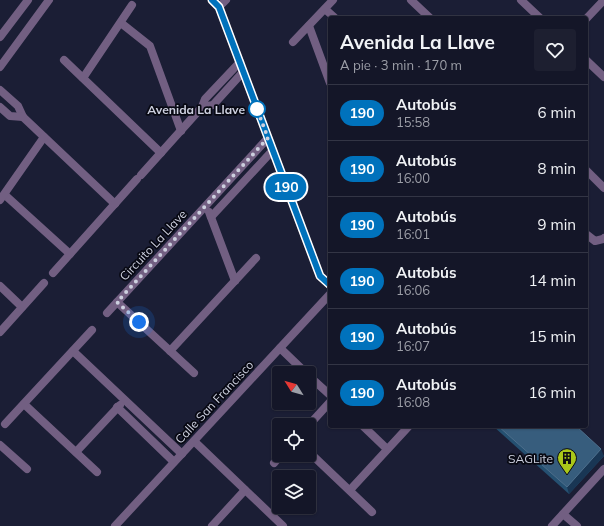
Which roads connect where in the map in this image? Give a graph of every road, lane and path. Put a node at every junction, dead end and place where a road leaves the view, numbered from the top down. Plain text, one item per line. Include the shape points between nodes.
1 (28, 0) edge
2 (49, 0) edge
3 (212, 0) edge
4 (226, 0) edge
5 (333, 0) edge
6 (411, 0) edge
7 (521, 0) edge
8 (604, 0) edge
9 (132, 6) dead end
10 (219, 7) junction
11 (325, 9) junction
12 (333, 16) edge
13 (428, 16) edge
14 (538, 16) edge
15 (588, 17) edge
16 (121, 23) junction
17 (309, 26) junction
18 (0, 37) edge
19 (293, 42) dead end
20 (64, 60) dead end
21 (240, 62) junction
22 (588, 62) edge
23 (0, 67) edge
24 (243, 72) junction
25 (328, 77) edge
26 (604, 77) edge
27 (83, 78) junction
28 (0, 90) edge
29 (0, 107) edge
30 (202, 107) junction
31 (22, 117) junction
32 (181, 131) junction
33 (44, 137) junction
34 (268, 138) junction
35 (273, 150) junction
36 (161, 153) junction
37 (588, 172) edge
38 (604, 188) edge
39 (2, 197) edge
40 (115, 204) junction
41 (207, 205) junction
42 (211, 217) junction
43 (588, 236) edge
44 (604, 238) edge
45 (70, 254) junction
46 (256, 258) dead end
47 (53, 273) dead end
48 (235, 281) junction
49 (44, 283) dead end
50 (328, 283) edge
51 (0, 286) edge
52 (328, 296) edge
53 (117, 302) junction
54 (22, 307) junction
55 (107, 313) dead end
56 (92, 330) dead end
57 (0, 332) edge
58 (280, 348) junction
59 (73, 351) junction
60 (170, 351) junction
61 (299, 366) edge
62 (194, 373) dead end
63 (316, 382) edge
64 (328, 393) edge
65 (124, 400) junction
66 (24, 404) junction
67 (328, 404) edge
68 (117, 407) junction
69 (315, 418) edge
70 (5, 424) dead end
71 (365, 428) edge
72 (407, 428) edge
73 (194, 441) junction
74 (0, 444) edge
75 (387, 449) junction
76 (76, 452) junction
77 (182, 454) junction
78 (316, 458) edge
79 (174, 462) junction
80 (27, 469) dead end
81 (604, 469) edge
82 (97, 472) dead end
83 (245, 490) junction
84 (350, 490) junction
85 (372, 512) dead end
86 (563, 514) junction
87 (115, 526) edge
88 (212, 526) edge
89 (283, 526) edge
90 (552, 526) edge
91 (577, 526) edge

1 - 18 street
2 - 23 street
3 - 10 street
4 - 10 street
5 - 11 street
6 - 13 street
7 - 14 street
8 - 15 street
9 - 16 street
10 - 21 street
11 - 12 street
11 - 17 street
16 - 27 street
16 - 32 street via 150,46
17 - 19 street
17 - 25 street
20 - 27 street
21 - 24 street
21 - 30 street via 205,99
22 - 26 street
24 - 30 street via 213,106
24 - 34 street
27 - 36 street
28 - 31 street via 18,106
29 - 31 street via 10,116
30 - 32 street
31 - 33 street
32 - 36 street
33 - 39 street
33 - 40 street
34 - 35 street
34 - 41 street, Circuito La Llave
35 - 42 street
35 - 50 street via 320,276
36 - 40 street
37 - 38 street
39 - 45 street
40 - 45 street
41 - 42 street
41 - 53 street, Circuito La Llave
42 - 48 street
43 - 44 street via 595,241
45 - 47 street
46 - 48 street
48 - 60 street
49 - 54 street
51 - 54 street
52 - 58 street, Calle San Francisco
53 - 55 street, Circuito La Llave
53 - 60 street
54 - 57 street
56 - 59 street
58 - 61 street
58 - 73 street, Calle San Francisco
59 - 65 street
59 - 66 street
60 - 62 street
63 - 64 street
65 - 68 street
65 - 77 street
66 - 70 street
66 - 76 street
67 - 69 street
68 - 76 street
68 - 79 street
71 - 75 street
72 - 75 street
73 - 77 street, Calle San Francisco
73 - 83 street
74 - 80 street
75 - 84 street
76 - 82 street
77 - 79 street, Calle San Francisco
78 - 84 street
79 - 87 street, Calle San Francisco
81 - 86 street
83 - 88 street
83 - 89 street
84 - 85 street
86 - 90 street
86 - 91 street

